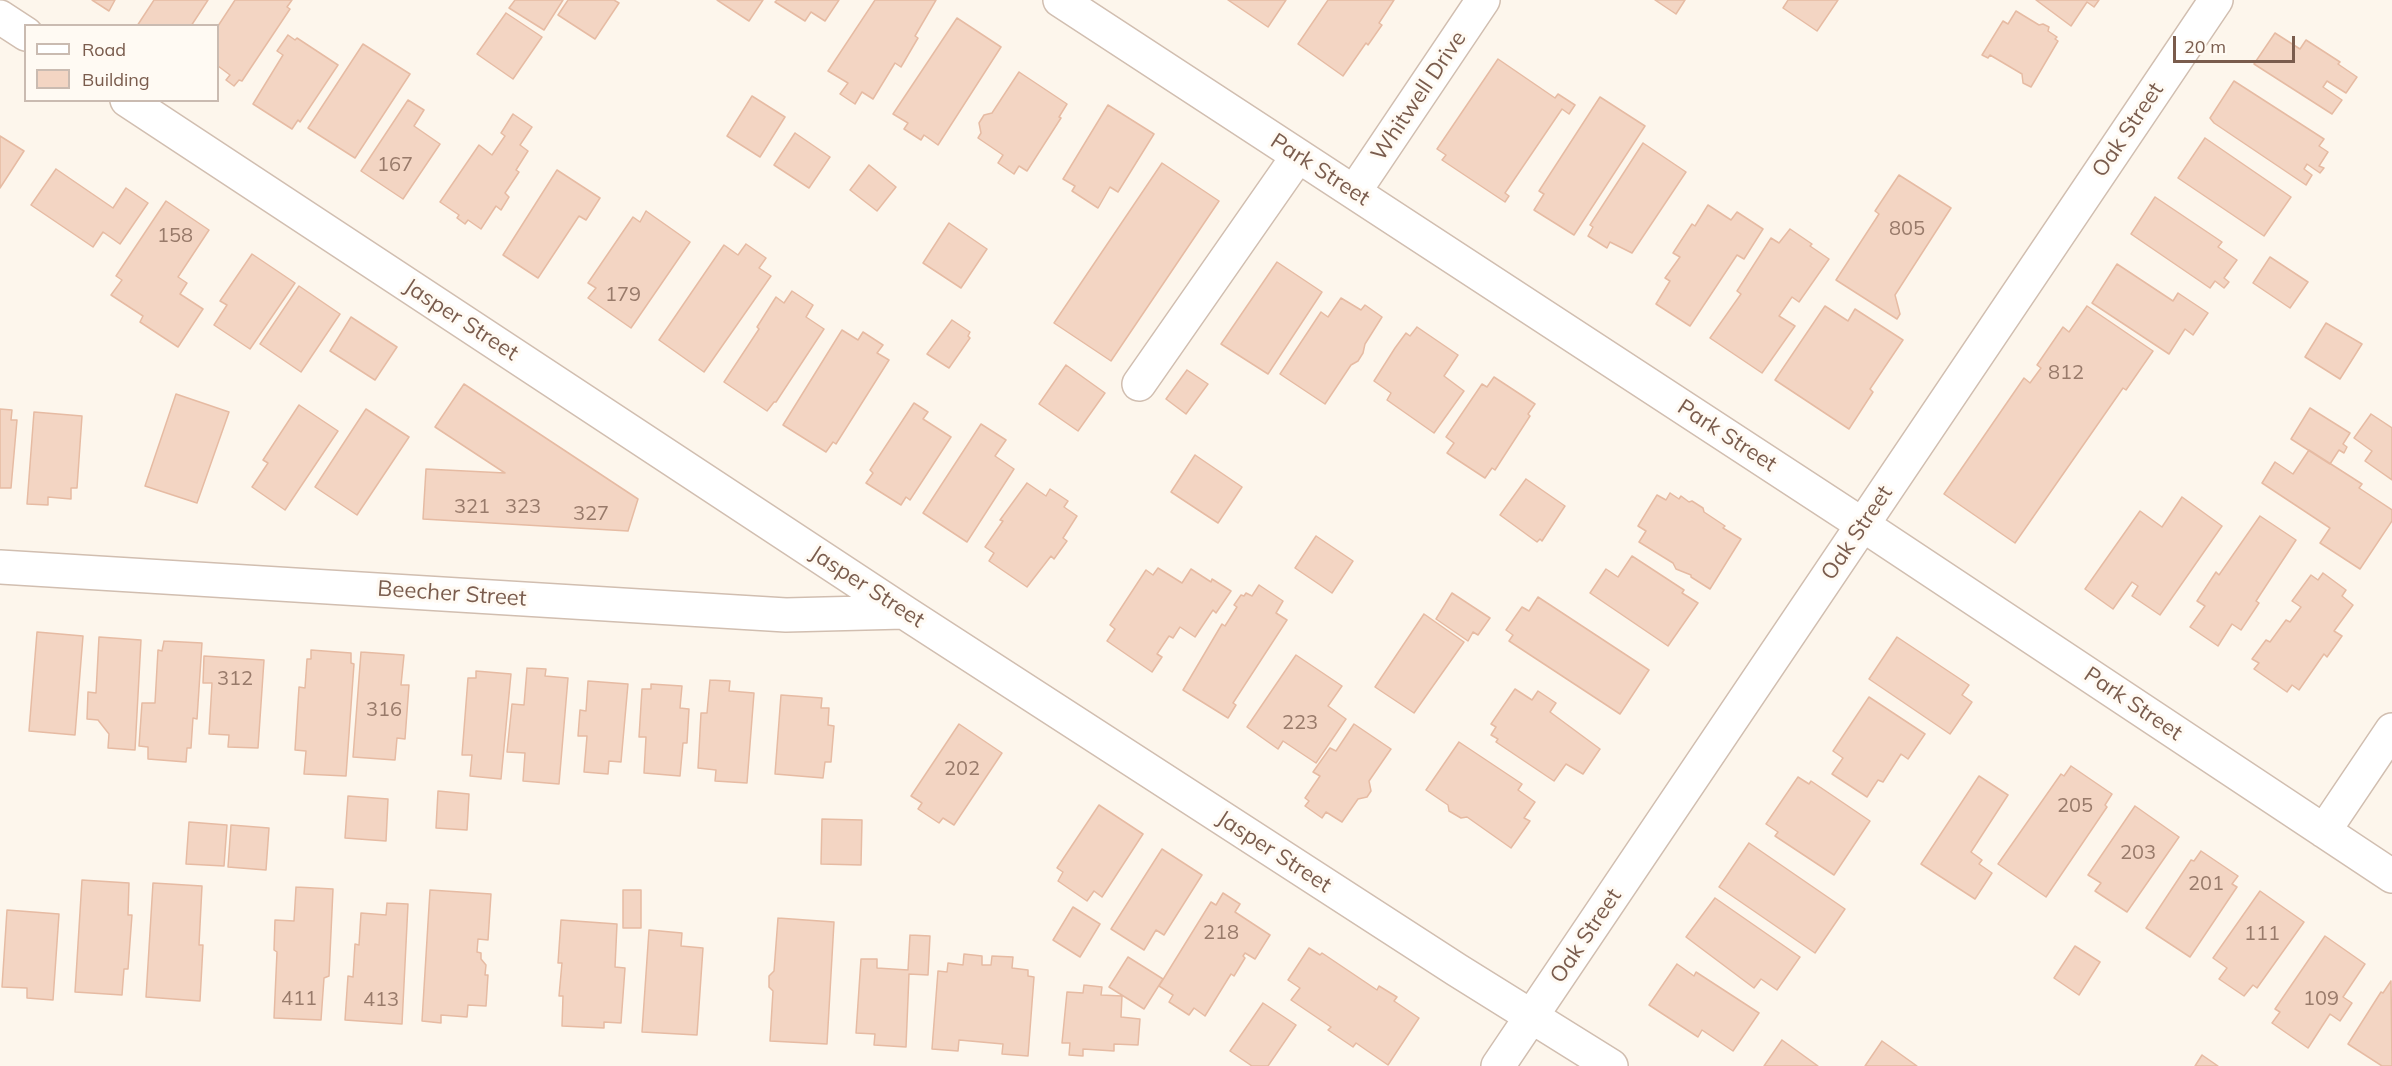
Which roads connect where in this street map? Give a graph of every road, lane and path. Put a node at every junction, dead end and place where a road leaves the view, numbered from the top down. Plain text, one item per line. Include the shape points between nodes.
1 (1060, 0) edge
2 (1483, 0) edge
3 (2216, 0) edge
4 (0, 17) edge
5 (24, 33) edge
6 (130, 102) edge
7 (1298, 156) junction
8 (1354, 192) junction
9 (1139, 384) dead end
10 (1863, 525) junction
11 (0, 567) edge
12 (904, 612) junction
13 (2392, 730) edge
14 (2324, 831) junction
15 (2392, 876) edge
16 (1532, 1016) junction
17 (1498, 1066) edge
18 (1611, 1066) edge

1 - 7 street, Park Street
2 - 8 street, Whitwell Drive
3 - 10 street, Oak Street
4 - 5 street
6 - 12 street, Jasper Street
7 - 8 street, Park Street
7 - 9 street
8 - 10 street, Park Street
10 - 14 street, Park Street
10 - 16 street, Oak Street
11 - 12 street, Beecher Street via 786,615
12 - 16 street, Jasper Street
13 - 14 street
14 - 15 street, Park Street
16 - 17 street, Oak Street
16 - 18 street, Jasper Street

